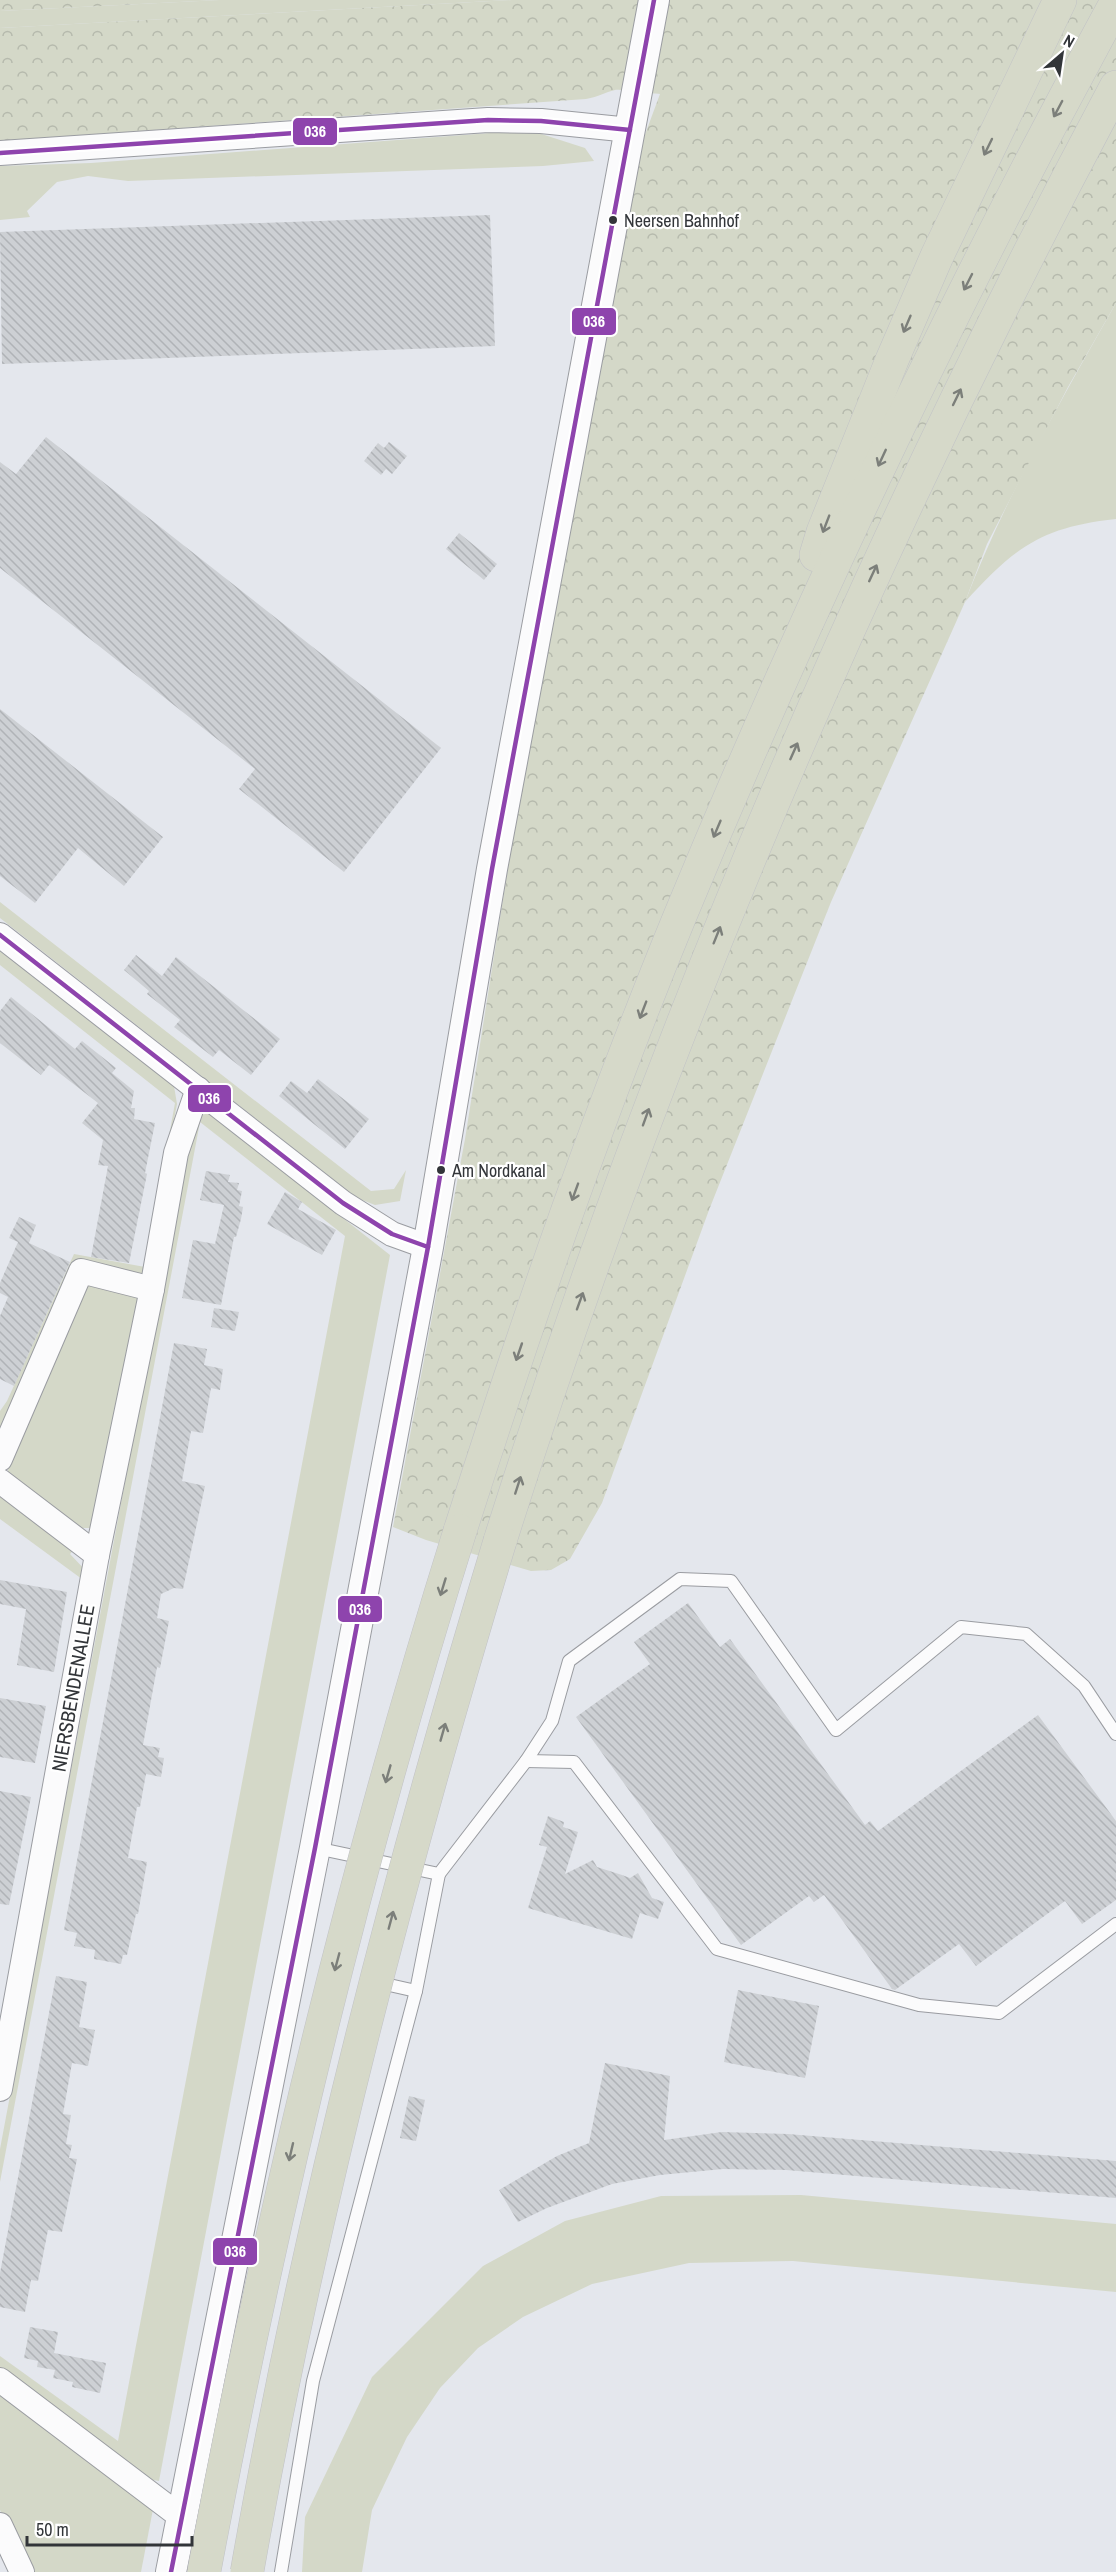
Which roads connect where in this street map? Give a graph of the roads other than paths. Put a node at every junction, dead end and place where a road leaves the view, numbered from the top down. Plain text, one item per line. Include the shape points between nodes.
1 (654, 0) edge
2 (1060, 0) edge
3 (1116, 3) edge
4 (1116, 87) edge
5 (630, 130) junction
6 (1116, 130) edge
7 (0, 153) edge
8 (1027, 257) junction
9 (780, 682) junction
10 (0, 934) edge
11 (198, 1089) junction
12 (428, 1246) junction
13 (152, 1288) junction
14 (0, 1459) edge
15 (0, 1481) edge
16 (97, 1555) junction
17 (1116, 1734) edge
18 (526, 1761) junction
19 (315, 1848) junction
20 (439, 1874) junction
21 (1116, 1924) edge
22 (360, 1979) dead end
23 (416, 1991) junction
24 (0, 2089) edge
25 (321, 2152) dead end
26 (0, 2380) edge
27 (181, 2517) junction
28 (0, 2525) edge
29 (21, 2572) edge
30 (171, 2572) edge
31 (204, 2572) edge
32 (234, 2572) edge
33 (247, 2572) edge
34 (281, 2572) edge

1 - 5 street
2 -> 9 highway via 966,191 892,360 823,532
3 -> 9 highway via 966,285
4 - 8 highway
5 - 7 street via 488,120
5 - 12 street via 490,880
6 - 8 highway via 1091,175
33 -> 8 highway, bridge via 307,2271 371,1998 437,1752 555,1373 671,1052 744,869 883,552
9 -> 31 highway, bridge via 617,1077 460,1531 379,1807 316,2049 243,2371
10 - 11 street
11 - 12 street via 352,1209 392,1234
11 - 13 street, NIERSBENDENALLEE via 176,1152
12 - 19 street
13 - 14 street via 81,1271
13 - 16 street, NIERSBENDENALLEE
15 - 16 street
16 - 24 street, NIERSBENDENALLEE
17 - 18 lane via 1084,1686 1026,1634 961,1627 836,1730 731,1581 680,1579 570,1661 552,1721
18 - 20 lane
18 - 21 lane via 574,1762 717,1949 919,2006 999,2013
19 - 20 lane
19 - 27 street
20 - 23 lane
22 - 23 lane
23 - 34 lane via 313,2381
25 - 32 lane
26 - 27 street
27 - 30 street
28 - 29 street

